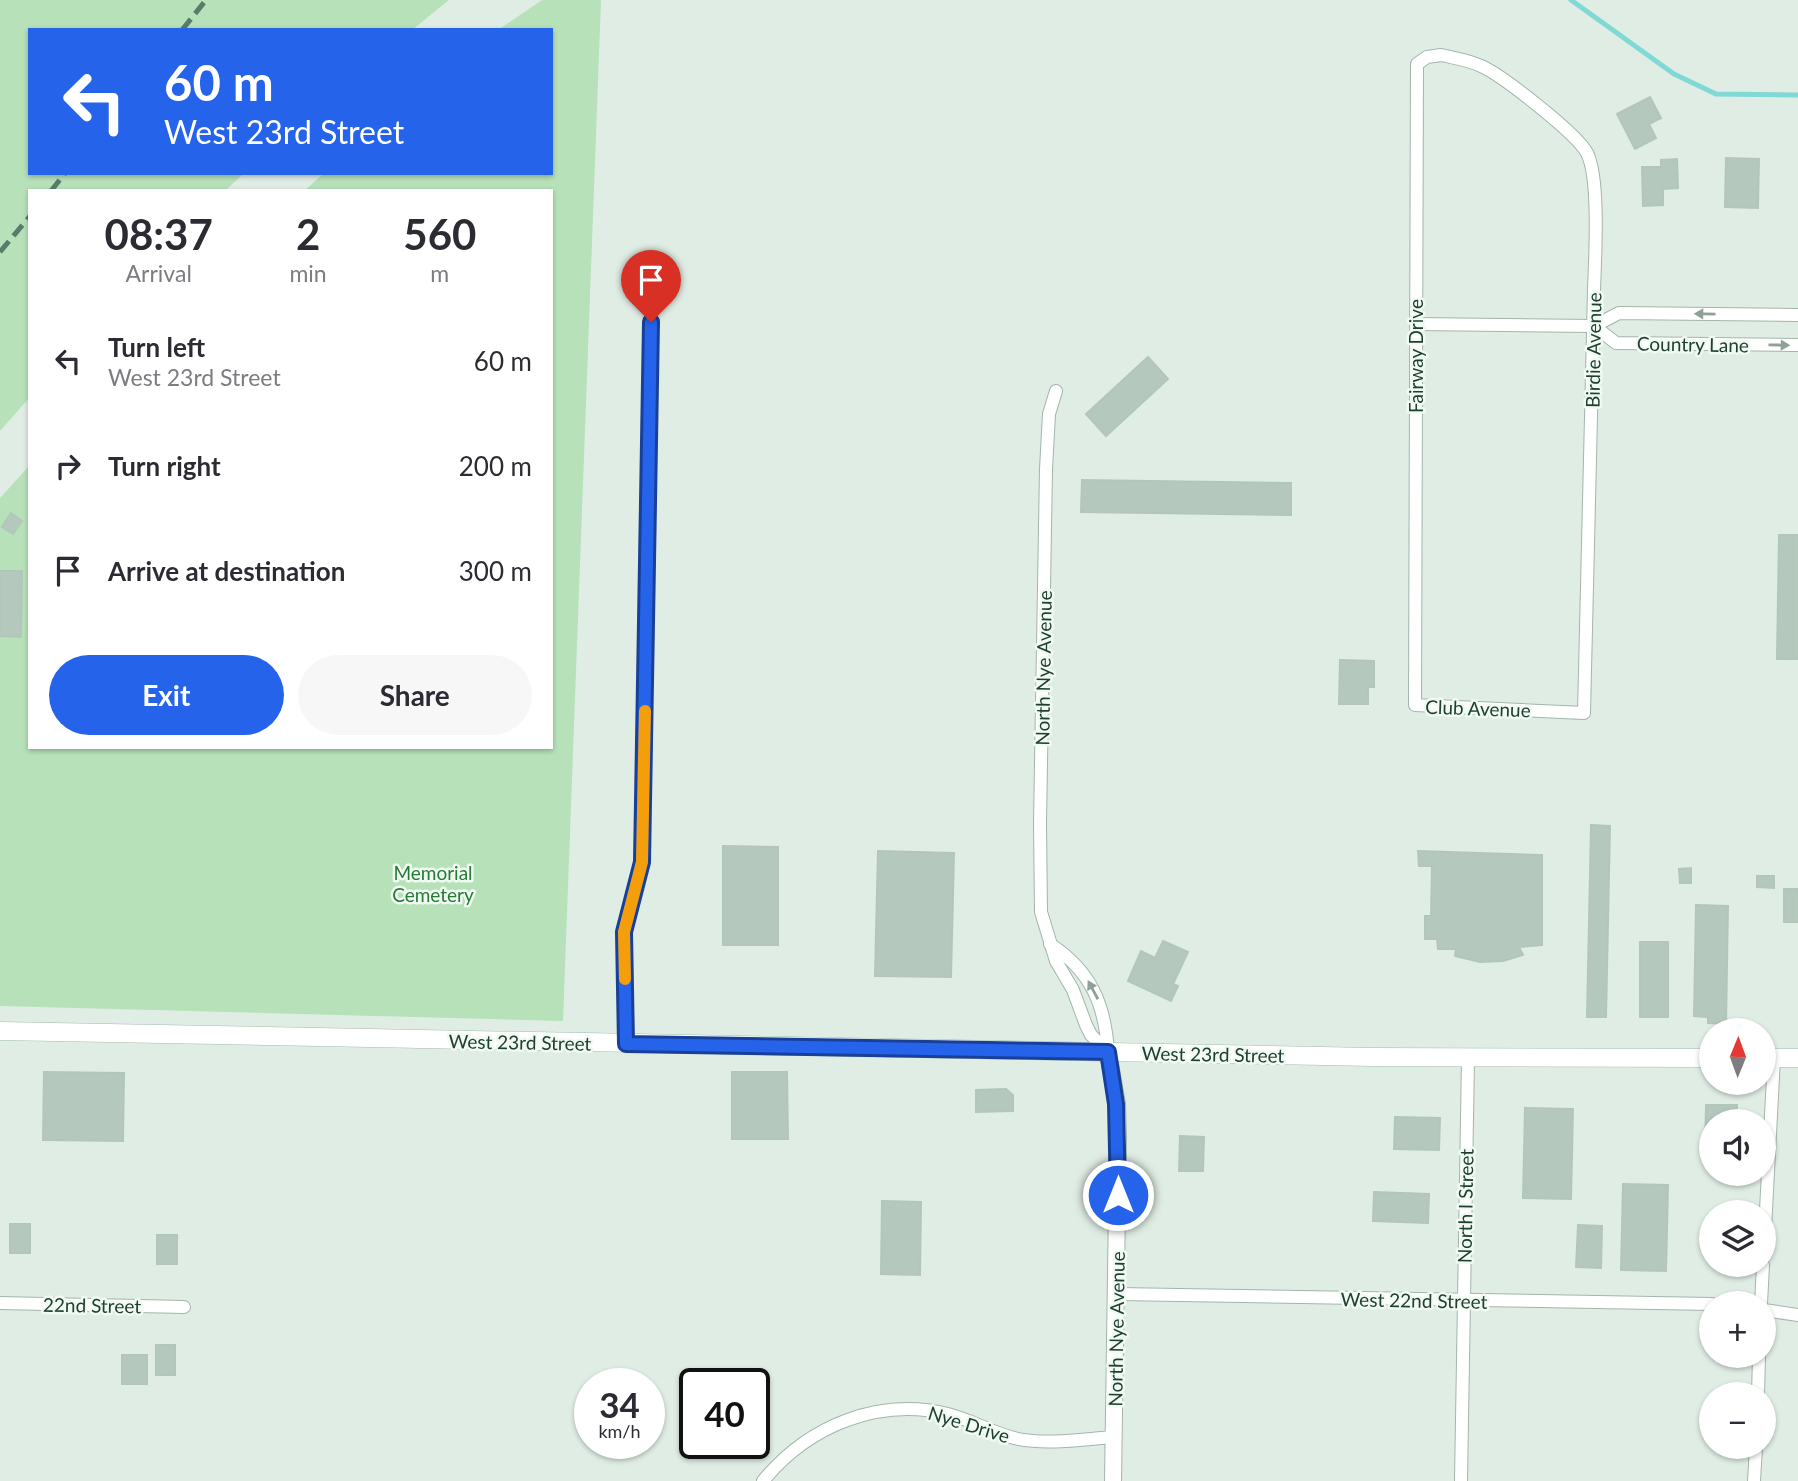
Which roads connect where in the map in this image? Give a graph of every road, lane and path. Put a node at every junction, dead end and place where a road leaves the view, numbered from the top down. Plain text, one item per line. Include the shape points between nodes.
1 (1422, 61) joint
2 (1798, 316) edge
3 (651, 322) dead end
4 (1416, 324) junction
5 (1594, 326) junction
6 (1798, 345) edge
7 (1056, 391) dead end
8 (1415, 654) joint
9 (1550, 711) joint
10 (1050, 944) junction
11 (0, 1031) edge
12 (626, 1044) junction
13 (1108, 1052) junction
14 (1468, 1058) junction
15 (1699, 1058) edge
16 (1776, 1058) edge
17 (1798, 1058) edge
18 (1768, 1096) edge
19 (1765, 1200) edge
20 (1117, 1294) junction
21 (1463, 1300) junction
22 (0, 1303) edge
23 (1699, 1304) edge
24 (184, 1307) dead end
25 (1776, 1312) edge
26 (1798, 1315) edge
27 (1114, 1437) junction
28 (1755, 1459) edge
29 (763, 1481) edge
30 (1113, 1481) edge
31 (1461, 1481) edge
32 (1754, 1481) edge

1 - 4 street, Fairway Drive via 1417,64
1 - 5 street, Birdie Avenue via 1441,55 1481,65 1523,92 1587,153 1595,204
2 -> 5 street, Country Lane via 1619,313
3 - 12 street via 642,862 624,932
4 - 5 street, Country Lane
4 - 8 street, Fairway Drive
5 -> 6 street, Country Lane via 1616,342
5 - 9 street, Birdie Avenue via 1584,713
7 - 10 street, North Nye Avenue via 1047,444 1040,824 1041,912
8 - 9 street, Club Avenue via 1415,705
10 - 13 street, North Nye Avenue via 1091,1035
13 -> 10 street, North Nye Avenue via 1105,1016 1092,986 1076,964
11 - 12 main road, West 23rd Street
12 - 13 main road, West 23rd Street
13 - 14 main road, West 23rd Street
13 - 20 street, North Nye Avenue via 1117,1114
14 - 15 main road, West 23rd Street
14 - 21 street, North I Street
16 - 17 main road
18 - 19 street
20 - 21 street, West 22nd Street
20 - 27 street, North Nye Avenue
21 - 23 street, West 22nd Street
21 - 31 street, North I Street
22 - 24 street, 22nd Street
25 - 26 street
27 - 29 street, Nye Drive via 1018,1439 949,1415 891,1409 858,1415 821,1431
27 - 30 street, North Nye Avenue
28 - 32 street

